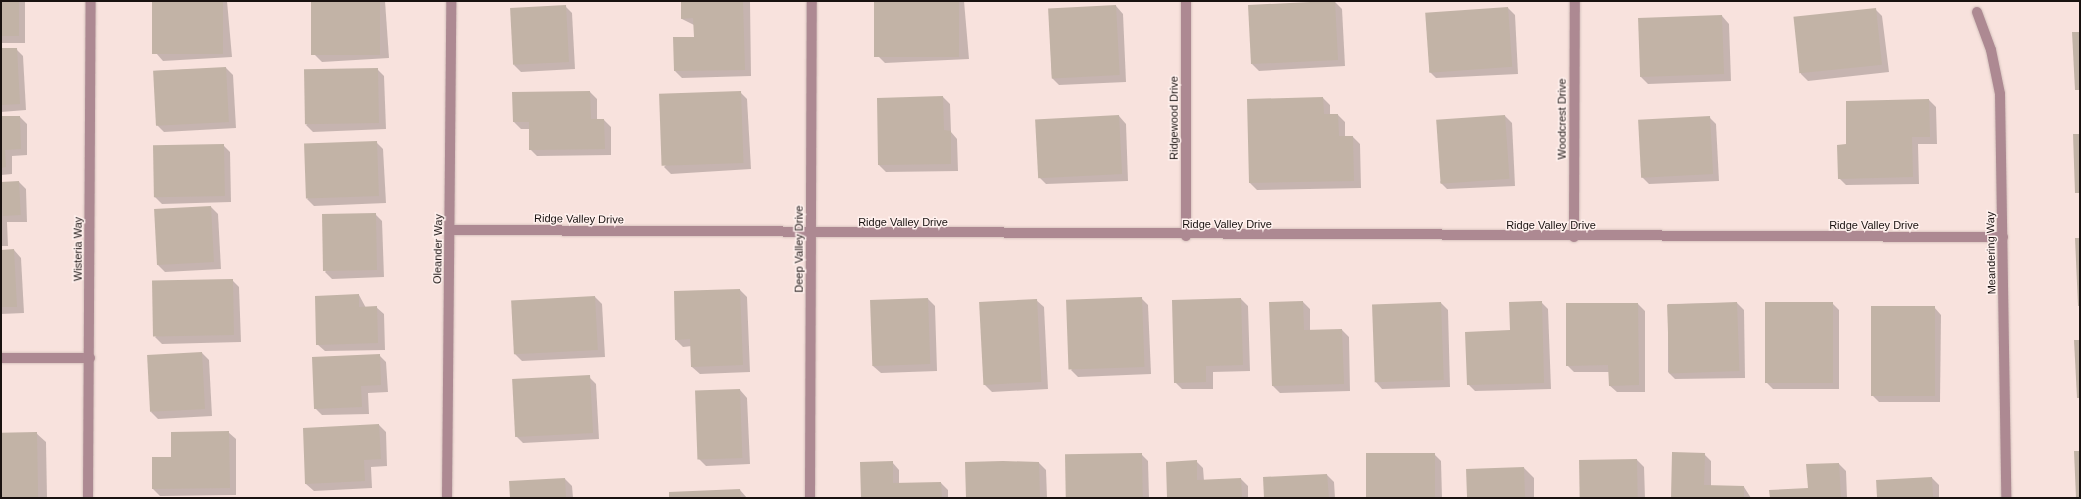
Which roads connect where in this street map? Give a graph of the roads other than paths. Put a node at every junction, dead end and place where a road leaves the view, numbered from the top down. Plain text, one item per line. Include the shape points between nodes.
1 (91, 1) edge
2 (451, 1) edge
3 (812, 1) edge
4 (1186, 1) edge
5 (1575, 1) edge
6 (1977, 12) dead end
7 (450, 230) junction
8 (810, 234) junction
9 (1186, 236) junction
10 (1574, 237) junction
11 (2003, 237) junction
12 (1, 358) edge
13 (90, 358) junction
14 (88, 498) edge
15 (447, 498) edge
16 (810, 498) edge
17 (2006, 498) edge

1 - 13 street, Wisteria Way
2 - 7 street, Oleander Way
3 - 8 street, Deep Valley Drive
4 - 9 street, Ridgewood Drive
5 - 10 street, Woodcrest Drive
6 - 11 street, Meandering Way via 1991,50 2000,94
7 - 8 street, Ridge Valley Drive
7 - 15 street, Oleander Way
8 - 9 street, Ridge Valley Drive
8 - 16 street, Deep Valley Drive
9 - 10 street, Ridge Valley Drive
10 - 11 street, Ridge Valley Drive
11 - 17 street, Meandering Way
12 - 13 street
13 - 14 street, Wisteria Way

